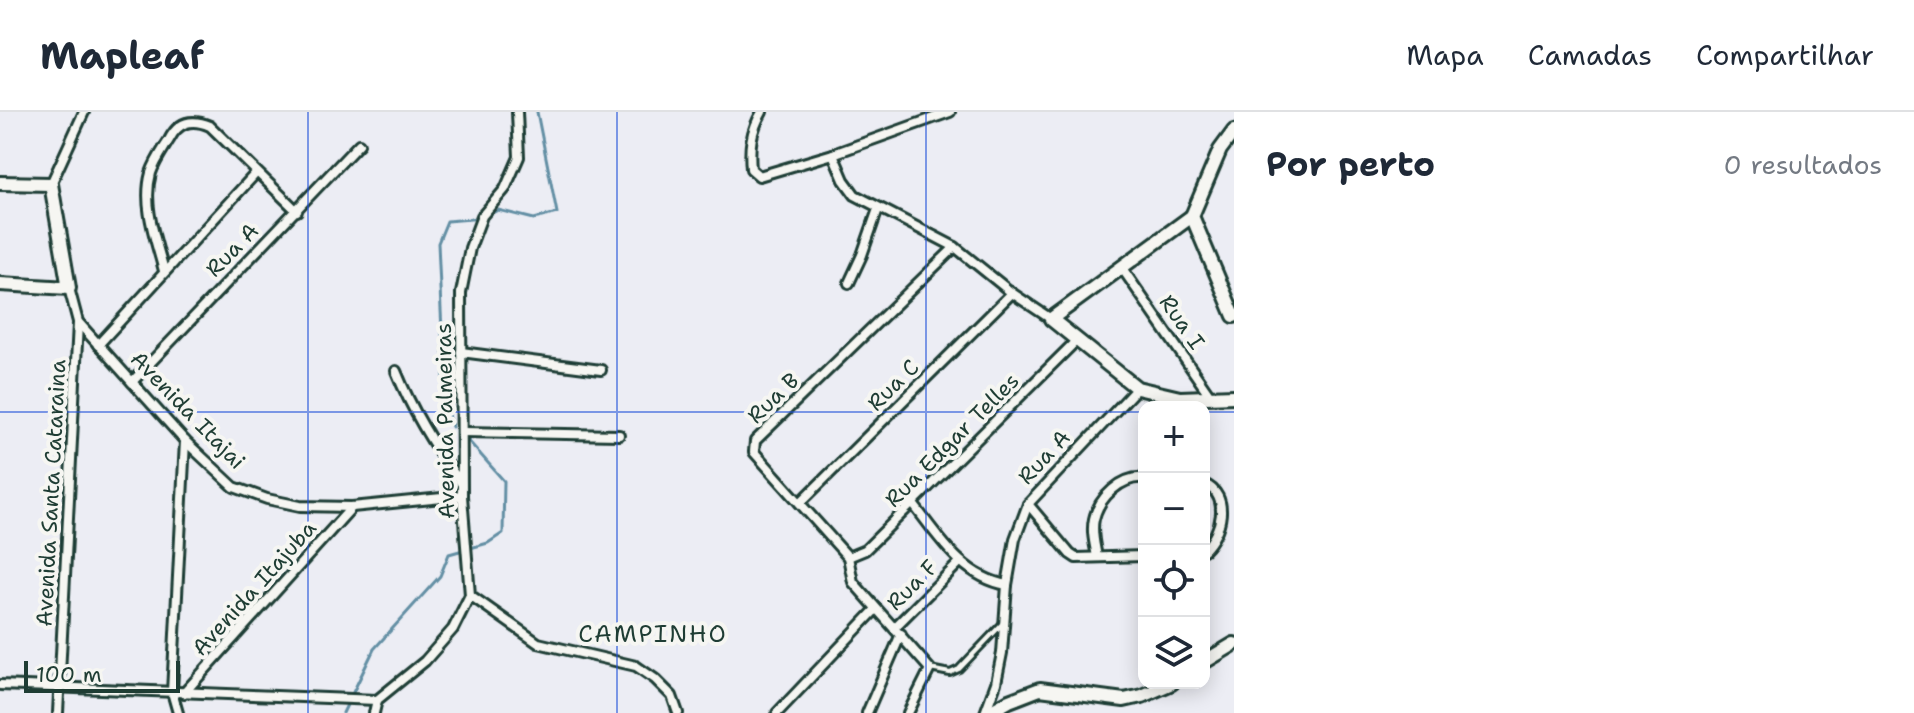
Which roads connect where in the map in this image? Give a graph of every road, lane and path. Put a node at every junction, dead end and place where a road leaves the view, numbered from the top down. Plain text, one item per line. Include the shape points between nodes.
1 (84, 112) edge
2 (517, 112) edge
3 (762, 112) edge
4 (950, 112) edge
5 (1234, 131) edge
6 (359, 144) dead end
7 (833, 154) junction
8 (256, 173) junction
9 (0, 183) edge
10 (51, 184) junction
11 (878, 209) junction
12 (297, 211) junction
13 (1192, 216) junction
14 (955, 247) junction
15 (1122, 268) junction
16 (164, 271) junction
17 (849, 283) dead end
18 (0, 284) edge
19 (69, 288) junction
20 (1012, 293) junction
21 (1230, 304) edge
22 (1234, 316) edge
23 (1051, 319) junction
24 (78, 322) junction
25 (1076, 341) junction
26 (98, 345) junction
27 (461, 352) junction
28 (601, 370) dead end
29 (396, 371) dead end
30 (132, 382) junction
31 (1137, 388) junction
32 (1234, 396) edge
33 (1211, 397) junction
34 (463, 432) junction
35 (619, 435) dead end
36 (185, 441) junction
37 (1138, 477) edge
38 (462, 483) junction
39 (1210, 487) edge
40 (462, 496) junction
41 (800, 503) junction
42 (913, 504) junction
43 (1028, 504) junction
44 (352, 507) junction
45 (1210, 544) edge
46 (1138, 556) edge
47 (848, 557) junction
48 (1097, 557) junction
49 (960, 562) junction
50 (1007, 585) junction
51 (470, 595) junction
52 (876, 609) junction
53 (1005, 622) junction
54 (898, 631) junction
55 (1234, 644) edge
56 (1210, 658) edge
57 (930, 669) junction
58 (0, 685) edge
59 (59, 687) junction
60 (1158, 689) edge
61 (172, 692) junction
62 (184, 693) junction
63 (377, 700) junction
64 (58, 713) edge
65 (178, 713) edge
66 (374, 713) edge
67 (678, 713) edge
68 (777, 713) edge
69 (867, 713) edge
70 (908, 713) edge
71 (986, 713) edge

1 - 10 street
2 - 27 street, Avenida Palmeiras via 519,157 505,189 482,216 470,248 461,293
3 - 7 street via 749,145 754,174
4 - 7 street
5 - 13 street via 1220,150
6 - 12 street, Rua A
7 - 11 street via 855,195
8 - 12 street
8 - 16 street
8 - 16 street via 210,126 186,121 174,130 148,187
9 - 10 street
10 - 19 street, Avenida Itajai
11 - 14 street
11 - 17 street
12 - 30 street, Rua A
13 - 15 street
13 - 21 street
14 - 20 street
14 - 41 street, Rua B via 755,441 754,452
15 - 23 street
15 - 33 street, Rua I
16 - 26 street
18 - 19 street
19 - 24 street, Avenida Itajai
20 - 23 street
20 - 41 street, Rua C
21 - 22 street
23 - 25 street
24 - 26 street, Avenida Itajai
24 - 59 street, Avenida Santa Cataraina
25 - 31 street
25 - 42 street, Rua Edgar Telles
26 - 30 street, Avenida Itajai
27 - 28 street
27 - 34 street, Avenida Palmeiras
29 - 38 street via 411,410
30 - 36 street, Avenida Itajai
31 - 33 street via 1180,398
31 - 43 street, Rua A
32 - 33 street
34 - 35 street
34 - 38 street, Avenida Palmeiras
36 - 44 street, Avenida Itajai via 234,487 300,506
36 - 61 street
37 - 48 street via 1118,485 1101,504 1094,520
38 - 40 street, Avenida Palmeiras
39 - 45 street via 1220,497 1222,512
40 - 44 street, Avenida Itajai
40 - 51 street, Avenida Palmeiras
41 - 47 street, Rua B
42 - 47 street, Rua Edgar Telles via 865,550
42 - 49 street
43 - 48 street via 1070,554
43 - 50 street, Rua A
44 - 62 street, Avenida Itajuba
46 - 48 street
47 - 52 street, Rua B via 853,582
49 - 50 street via 982,578
49 - 54 street, Rua F
50 - 53 street, Rua A
51 - 63 street via 453,629 425,661
51 - 67 street via 538,643 636,666 672,696
52 - 54 street, Rua B
52 - 68 street
53 - 57 lane via 959,669
53 - 71 street, Rua A
54 - 57 street, Rua F
54 - 69 street
55 - 56 street
57 - 70 street
58 - 59 street
59 - 61 street
59 - 64 street, Avenida Santa Cataraina
60 - 71 street via 1124,700 1040,689
61 - 62 street
61 - 65 street
62 - 63 street
63 - 66 street

